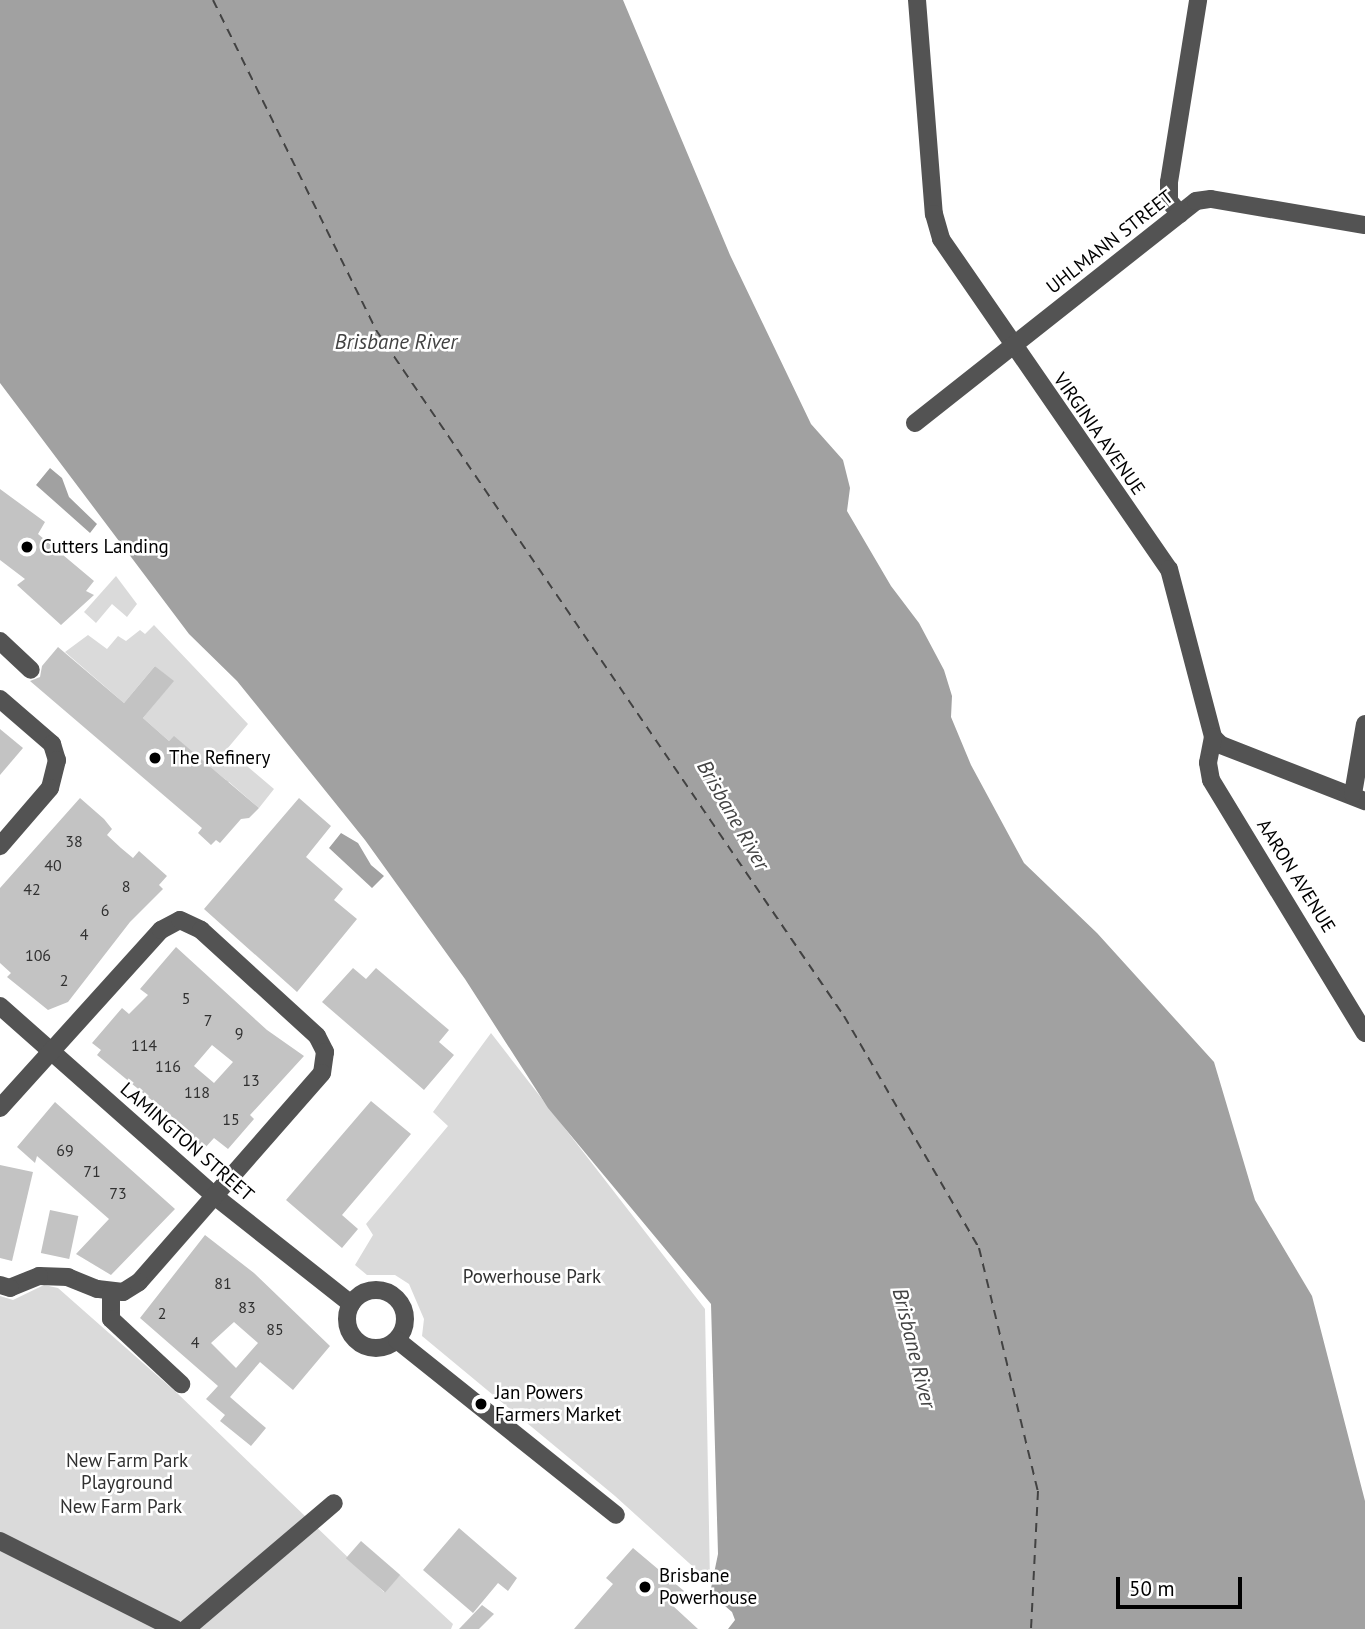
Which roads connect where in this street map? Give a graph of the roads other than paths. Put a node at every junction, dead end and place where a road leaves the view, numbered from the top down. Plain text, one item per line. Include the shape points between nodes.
1 (916, 0) edge
2 (1198, 0) edge
3 (1180, 214) junction
4 (1365, 225) edge
5 (1012, 346) junction
6 (915, 423) dead end
7 (0, 641) edge
8 (31, 670) dead end
9 (0, 699) edge
10 (1365, 724) edge
11 (1213, 737) junction
12 (1359, 797) edge
13 (0, 846) edge
14 (0, 1006) edge
15 (1365, 1033) edge
16 (54, 1054) junction
17 (0, 1108) edge
18 (216, 1198) junction
19 (0, 1285) edge
20 (111, 1292) junction
21 (351, 1304) junction
22 (397, 1340) junction
23 (181, 1384) dead end
24 (334, 1503) dead end
25 (616, 1515) dead end
26 (0, 1541) edge
27 (175, 1629) edge
28 (186, 1629) edge

1 - 5 street, VIRGINIA AVENUE via 934,214 953,261
2 - 3 street via 1168,182 1169,201
3 - 4 street, UHLMANN STREET via 1196,201 1211,200
3 - 5 street, UHLMANN STREET
5 - 6 street, UHLMANN STREET
5 - 11 street, VIRGINIA AVENUE via 1168,569
7 - 8 street
9 - 13 street via 52,744 57,760 50,788
10 - 12 street
11 - 12 street via 1221,745
11 - 15 street, AARON AVENUE via 1208,763 1211,780
14 - 16 street, LAMINGTON STREET
16 - 17 street
16 - 18 street, LAMINGTON STREET
16 - 18 street via 161,930 180,920 201,930 317,1037 325,1052 322,1073
18 - 20 street via 138,1282 123,1292
18 - 21 street, LAMINGTON STREET
19 - 20 street via 10,1288 39,1276 68,1278
20 - 23 street via 111,1319
21 - 22 street via 349,1331 362,1345 379,1349
21 - 22 street via 376,1290 394,1297 405,1323
22 - 25 street
24 - 28 street
26 - 27 street

